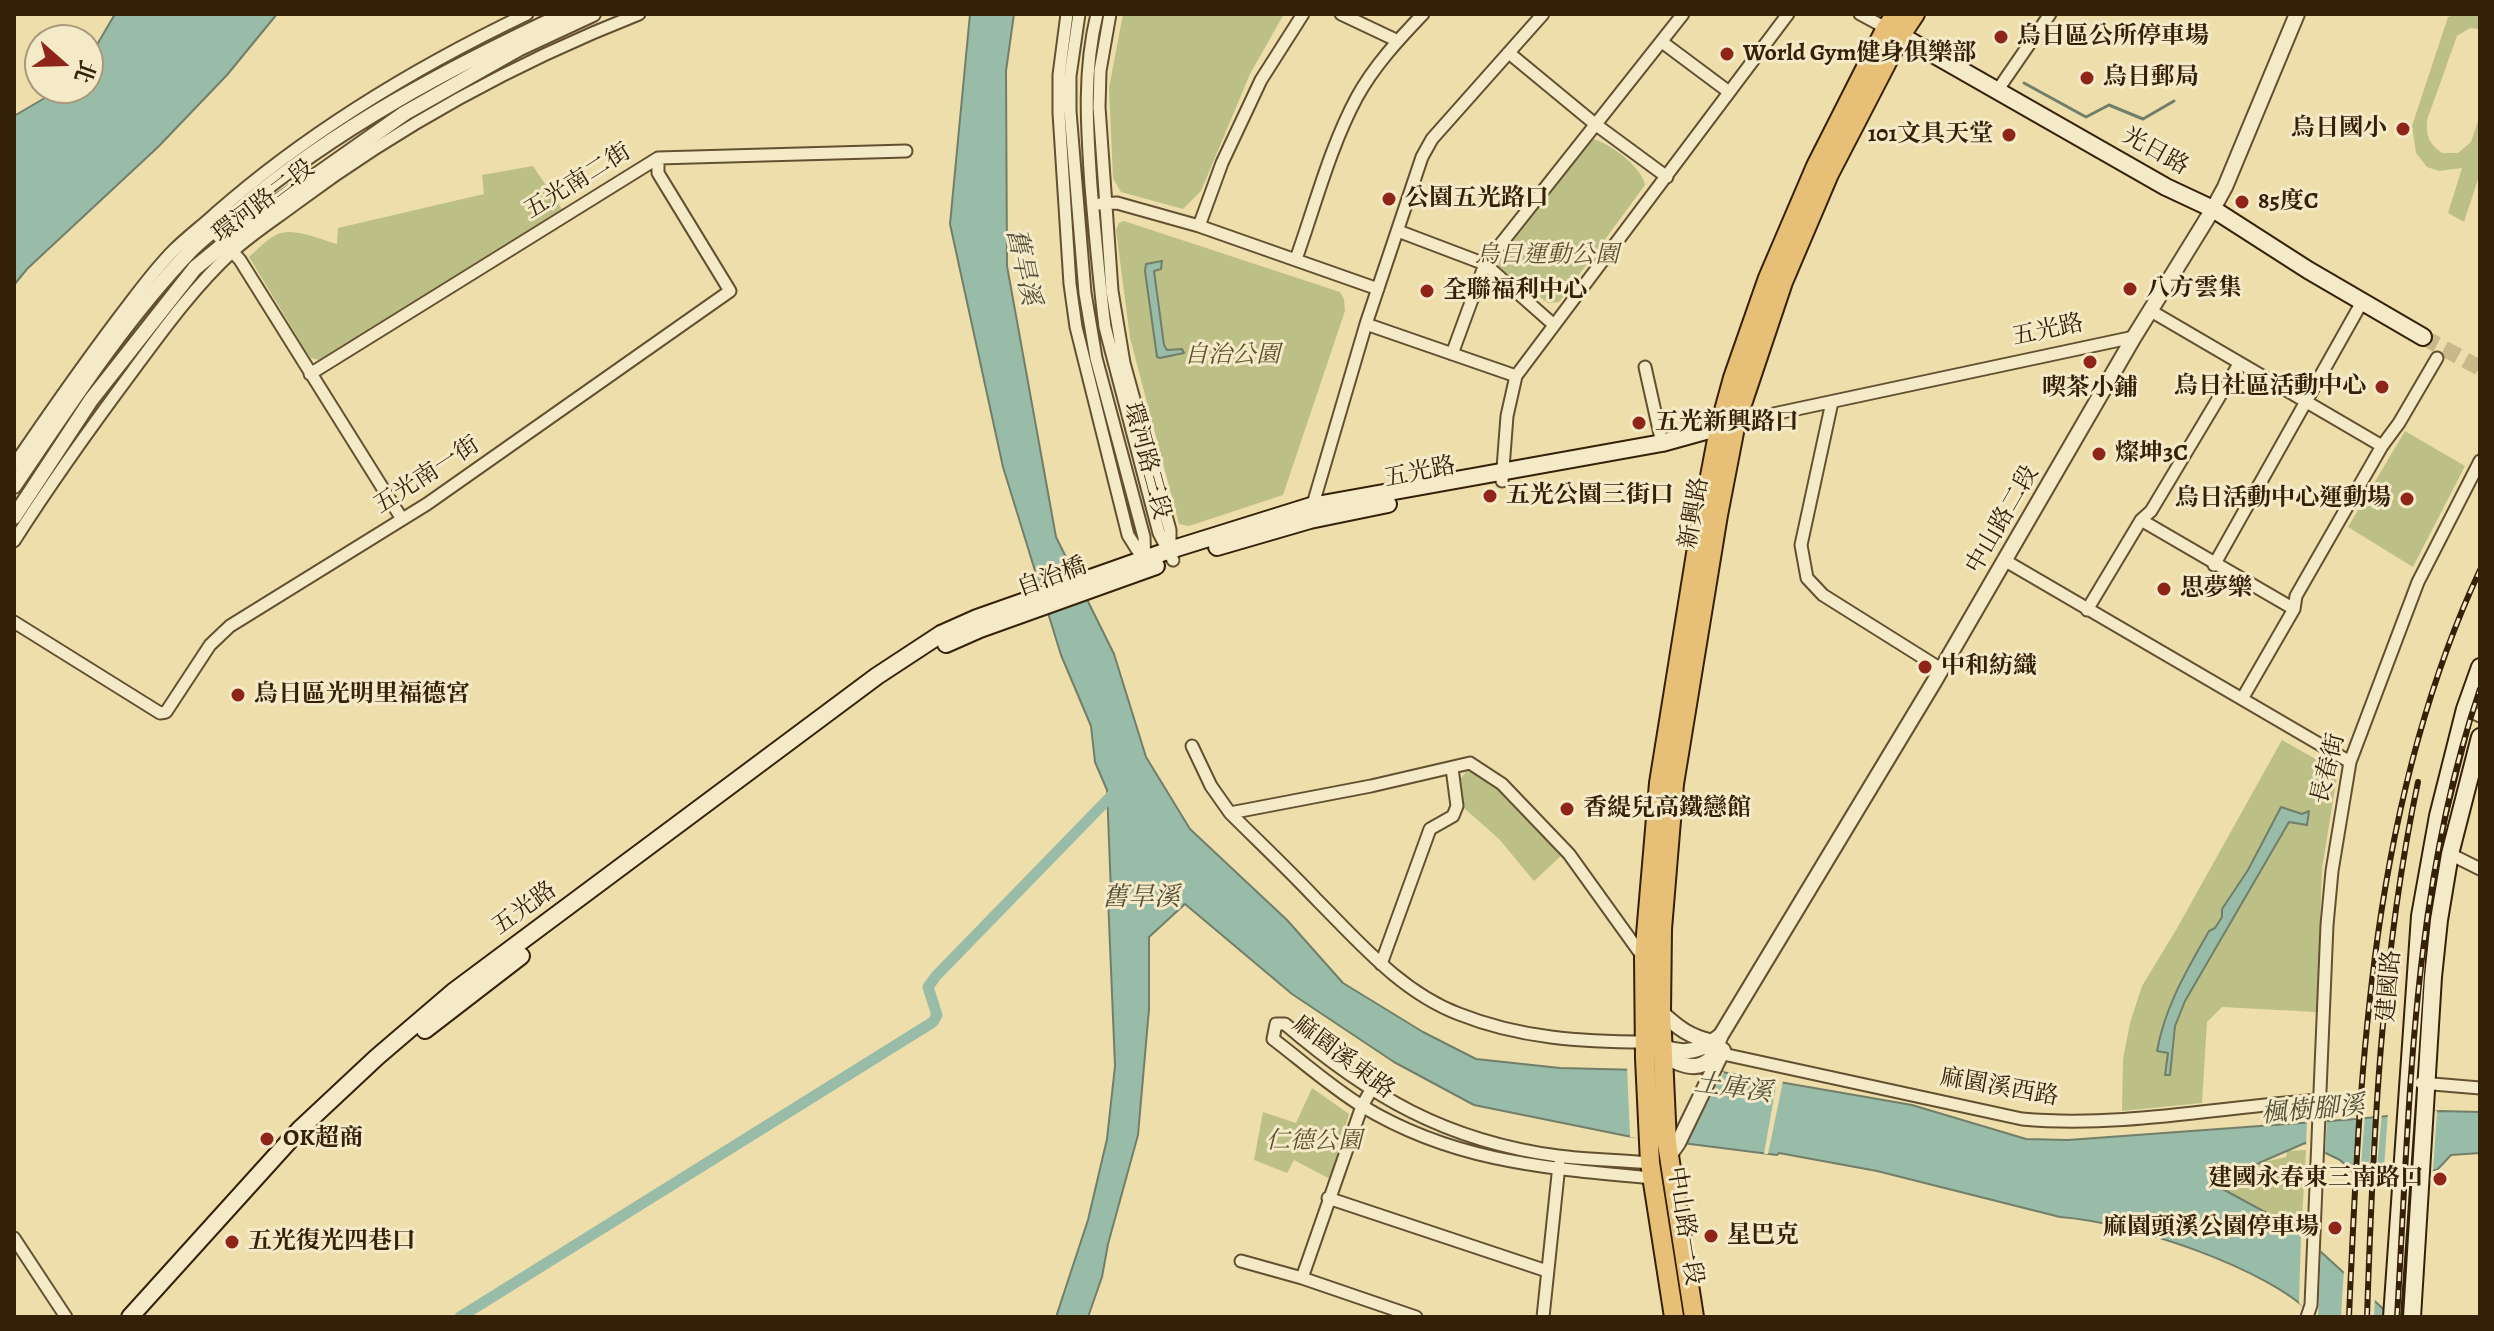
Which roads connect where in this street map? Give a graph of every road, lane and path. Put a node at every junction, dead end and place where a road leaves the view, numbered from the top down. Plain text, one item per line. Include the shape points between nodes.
1 (527, 14) edge
2 (565, 14) edge
3 (593, 14) edge
4 (639, 14) edge
5 (1067, 14) edge
6 (1079, 14) edge
7 (1097, 14) edge
8 (1110, 14) edge
9 (1303, 14) edge
10 (1341, 14) edge
11 (1423, 14) edge
12 (1543, 14) edge
13 (1683, 14) edge
14 (1788, 14) edge
15 (1860, 14) edge
16 (1915, 14) edge
17 (2050, 14) edge
18 (2297, 14) edge
19 (1894, 26) edge
20 (1398, 41) junction
21 (1662, 42) junction
22 (1509, 53) junction
23 (448, 79) junction
24 (1997, 91) junction
25 (1729, 92) junction
26 (1595, 124) junction
27 (906, 151) dead end
28 (658, 158) junction
29 (1667, 177) junction
30 (1107, 203) junction
31 (1093, 204) junction
32 (1071, 206) junction
33 (2213, 209) junction
34 (209, 226) junction
35 (1199, 226) junction
36 (1398, 231) junction
37 (229, 247) junction
38 (1296, 259) junction
39 (1485, 264) junction
40 (1378, 289) junction
41 (2362, 302) junction
42 (2151, 311) junction
43 (1366, 324) junction
44 (1554, 325) junction
45 (2134, 337) junction
46 (2423, 337) tunnel mouth
47 (1452, 354) junction
48 (2437, 358) dead end
49 (2239, 364) junction
50 (1645, 367) dead end
51 (310, 374) junction
52 (1516, 376) junction
53 (1832, 402) junction
54 (2306, 404) junction
55 (1724, 431) junction
56 (1662, 443) junction
57 (2382, 446) junction
58 (2480, 461) edge
59 (14, 465) edge
60 (1502, 476) junction
61 (14, 486) edge
62 (1310, 513) junction
63 (14, 517) edge
64 (402, 519) junction
65 (2141, 520) junction
66 (14, 541) edge
67 (1171, 555) junction
68 (2004, 560) junction
69 (1145, 564) junction
70 (2214, 565) junction
71 (1110, 577) joint
72 (2294, 609) junction
73 (2087, 610) junction
74 (1006, 614) junction
75 (14, 622) edge
76 (2480, 667) edge
77 (1941, 669) junction
78 (2242, 699) junction
79 (2473, 712) edge
80 (2480, 737) edge
81 (1192, 746) dead end
82 (2350, 762) junction
83 (1452, 768) junction
84 (1230, 813) junction
85 (2450, 854) junction
86 (2480, 869) edge
87 (1644, 958) junction
88 (1381, 964) junction
89 (1661, 1012) junction
90 (1717, 1038) junction
91 (1657, 1053) junction
92 (1723, 1054) junction
93 (2406, 1083) junction
94 (2427, 1083) junction
95 (2480, 1088) edge
96 (1371, 1090) junction
97 (2319, 1100) junction
98 (1362, 1106) junction
99 (1666, 1146) junction
100 (1560, 1156) junction
101 (1558, 1169) junction
102 (1651, 1170) junction
103 (1328, 1198) junction
104 (14, 1238) edge
105 (1241, 1261) dead end
106 (1547, 1271) junction
107 (1302, 1278) junction
108 (2309, 1311) edge
109 (66, 1317) edge
110 (130, 1317) edge
111 (145, 1317) edge
112 (1416, 1317) edge
113 (1543, 1317) edge
114 (1674, 1317) edge
115 (1694, 1317) edge
116 (2392, 1317) edge
117 (2412, 1317) edge

1 - 34 street, 環河路二段 via 330,125 243,190
2 - 23 street
3 - 23 street
4 - 37 street, 環河路二段 via 460,97
5 - 32 street, 環河路三段 via 1059,113
6 - 32 street, 環河路三段 via 1070,76
7 - 31 street, 環河路三段 via 1087,85
8 - 30 street, 環河路三段 via 1099,107
9 - 35 street via 1261,80
10 - 20 street
11 - 20 street
12 - 22 street
13 - 21 street
14 - 25 street
15 - 19 street, 光日路
16 - 19 main road, 新興路
17 - 24 street
18 - 33 street, 中山路二段
19 - 24 main road, 光日路
19 - 55 main road, 新興路 via 1802,234
20 - 38 street via 1358,95
21 - 25 street
21 - 26 street
22 - 26 street
22 - 36 street via 1432,139
23 - 34 street, 環河路二段 via 342,134
23 - 37 street, 環河路二段 via 309,179
24 - 33 main road, 光日路
25 - 29 street
26 - 29 street
26 - 39 street
27 - 28 street, 五光南二街
28 - 51 street, 五光南二街
28 - 64 street, 五光南一街 via 658,173 730,291
29 - 44 street
30 - 31 street
30 - 35 street
30 - 67 street, 環河路三段 via 1117,326 1170,530
31 - 32 street
31 - 67 street, 環河路三段 via 1105,327 1159,533
32 - 69 street, 環河路三段 via 1076,327 1128,535
33 - 41 main road, 光日路
33 - 42 street, 中山路二段
34 - 37 street
34 - 59 street, 環河路二段 via 174,250 139,292
34 - 61 street, 環河路二段 via 93,372
35 - 38 street
36 - 39 street
36 - 40 street
37 - 51 street
37 - 63 street, 環河路二段 via 195,268 158,312 91,400
37 - 66 street, 環河路二段 via 103,410
38 - 40 street
39 - 44 street
39 - 47 street
40 - 43 street
41 - 46 main road, 光日路
41 - 54 street
42 - 45 street, 中山路二段
42 - 49 street
43 - 47 street
43 - 62 street
44 - 52 street
45 - 53 street, 五光路
45 - 68 street, 中山路二段
47 - 52 street
48 - 57 street
49 - 54 street
49 - 65 street
50 - 56 street
51 - 64 street
52 - 60 street
53 - 55 street, 五光路
53 - 77 street via 1801,545 1807,578 1823,595
54 - 57 street
54 - 70 street
55 - 56 main road, 五光路
55 - 60 main road, 五光路
55 - 87 main road, 新興路 via 1659,783
55 - 89 main road, 新興路 via 1718,515 1674,784
56 - 60 main road, 五光路
57 - 72 street via 2296,596
58 - 82 street, 長春街 via 2418,582
60 - 62 main road, 五光路
62 - 67 main road, 五光路
64 - 75 street, 五光南一街 via 223,631 166,712
65 - 70 street
65 - 73 street
67 - 69 main road, 五光路
68 - 73 street
68 - 77 street, 中山路二段
69 - 71 main road, 五光路
70 - 72 street
71 - 74 main road, 自治橋
72 - 78 street
73 - 78 street
74 - 110 main road, 五光路 via 941,634 897,662 453,992 300,1129
74 - 111 main road, 五光路 via 881,686 383,1064 307,1138
76 - 79 main road, 建國路
77 - 90 street, 中山路二段
78 - 82 street
79 - 93 main road, 建國路 via 2438,816 2420,916
80 - 85 main road, 建國路
81 - 84 street
82 - 97 street, 長春街 via 2332,871
83 - 84 street
83 - 87 street via 1470,763 1502,784 1569,854
83 - 88 street via 1457,806 1453,816 1430,829
84 - 88 street
85 - 86 street
85 - 94 main road, 建國路 via 2435,963
87 - 91 main road, 新興路
88 - 91 street via 1458,1014 1520,1033
89 - 90 street via 1693,1037
89 - 91 main road, 新興路
90 - 91 street, 中山路二段 via 1710,1059 1698,1065 1685,1066
90 - 92 street
91 - 99 main road
92 - 97 street, 麻園溪西路 via 2059,1123
92 - 99 street
93 - 94 street
93 - 116 main road, 建國路
94 - 95 street
94 - 117 main road, 建國路
96 - 98 street
96 - 98 street, 麻園溪東路 via 1285,1024 1276,1024 1273,1039
96 - 100 street, 麻園溪東路 via 1448,1129
97 - 108 street, 長春街
98 - 101 street, 麻園溪東路 via 1459,1150
98 - 103 street
99 - 102 main road, 中山路一段
99 - 115 main road, 中山路一段
100 - 101 street
100 - 102 street, 麻園溪東路
101 - 102 street, 麻園溪東路
101 - 106 street
102 - 114 main road, 中山路一段
103 - 106 street
103 - 107 street
104 - 109 street
105 - 107 street
106 - 113 street
107 - 112 street

